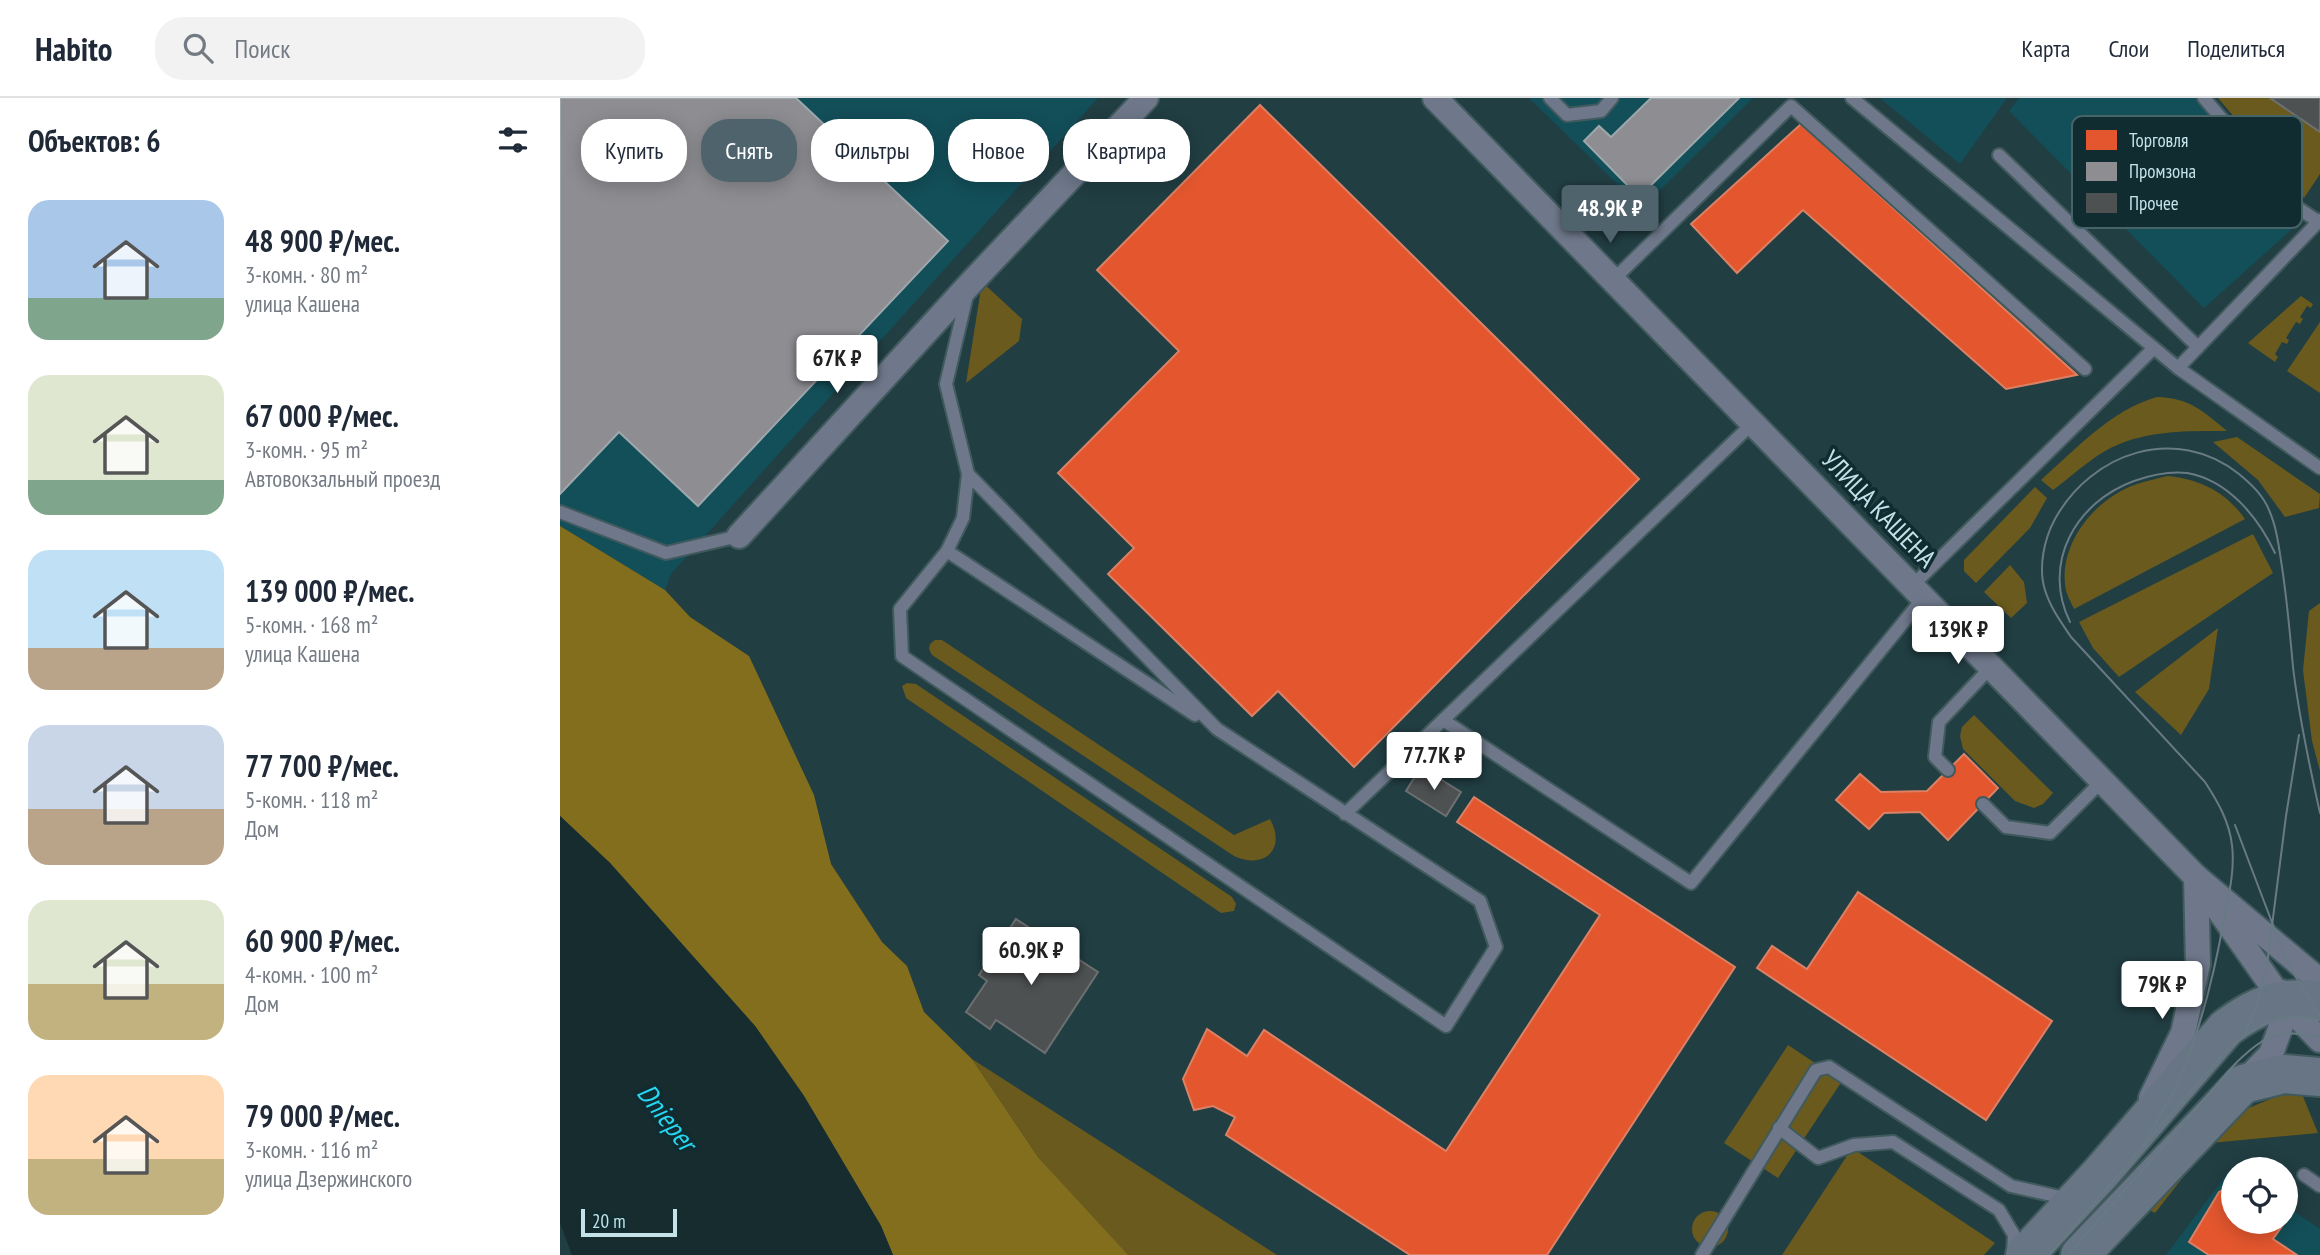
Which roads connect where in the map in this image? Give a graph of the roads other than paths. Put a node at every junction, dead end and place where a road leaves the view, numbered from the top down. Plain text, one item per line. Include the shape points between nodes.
1 (1146, 98) edge
2 (1435, 98) edge
3 (1550, 98) edge
4 (1612, 98) edge
5 (1852, 98) edge
6 (2204, 98) edge
7 (2219, 116) edge
8 (1999, 155) dead end
9 (2302, 210) edge
10 (2319, 221) edge
11 (2072, 226) edge
12 (2074, 228) edge
13 (1613, 280) junction
14 (969, 285) junction
15 (2197, 347) junction
16 (2154, 348) junction
17 (2178, 368) junction
18 (2085, 369) dead end
19 (1753, 423) junction
20 (2320, 468) edge
21 (968, 474) junction
22 (560, 512) edge
23 (739, 536) joint
24 (947, 551) junction
25 (1918, 591) junction
26 (1991, 667) junction
27 (1443, 720) junction
28 (1217, 729) junction
29 (1948, 770) dead end
30 (2102, 781) junction
31 (1983, 804) dead end
32 (1345, 814) junction
33 (2196, 877) junction
34 (2276, 945) junction
35 (2309, 987) edge
36 (2320, 1040) edge
37 (2320, 1077) edge
38 (2243, 1084) junction
39 (1779, 1128) junction
40 (2112, 1160) junction
41 (2304, 1175) dead end
42 (2320, 1186) edge
43 (2076, 1200) junction
44 (2091, 1252) edge
45 (1702, 1255) edge
46 (2013, 1255) edge
47 (2025, 1255) edge

1 - 14 street
2 - 13 street, УЛИЦА КАШЕНА
3 - 4 lane via 1567,115 1601,111
5 - 16 lane
6 - 7 lane
8 - 11 lane
9 - 10 lane
10 - 15 lane
12 - 15 lane
13 - 18 lane via 1791,106
13 - 19 street, УЛИЦА КАШЕНА
14 - 21 lane via 946,384
14 - 23 street
15 - 17 lane
16 - 17 lane
16 - 25 lane
17 - 20 lane
19 - 25 street, УЛИЦА КАШЕНА
19 - 27 lane
21 - 24 lane via 963,518
21 - 28 lane
22 - 23 lane via 666,553
24 - 28 lane
24 - 32 lane via 900,609 902,656 1446,1026 1496,947 1480,901
25 - 26 street, УЛИЦА КАШЕНА
25 - 27 lane via 1690,883
26 - 29 lane via 1939,722 1935,757
26 - 30 street, УЛИЦА КАШЕНА
27 - 32 lane
28 - 32 lane
30 - 31 lane via 2050,832 2006,827
30 - 33 street, УЛИЦА КАШЕНА
33 - 34 street, УЛИЦА КАШЕНА
33 - 35 street
33 - 40 street via 2198,964 2183,1033 2148,1103
34 - 35 street, УЛИЦА КАШЕНА
34 - 35 street via 2283,976
35 - 36 street
35 - 38 street via 2281,1026 2271,1054
35 - 40 main road via 2247,1012 2226,1028
37 - 38 main road via 2284,1074
38 - 44 main road
39 - 43 lane via 1816,1070 1829,1067 2011,1186
39 - 45 lane
39 - 46 lane via 1818,1158 1854,1145 1892,1143 1999,1210 2014,1235
40 - 43 main road
41 - 42 lane
43 - 47 main road

